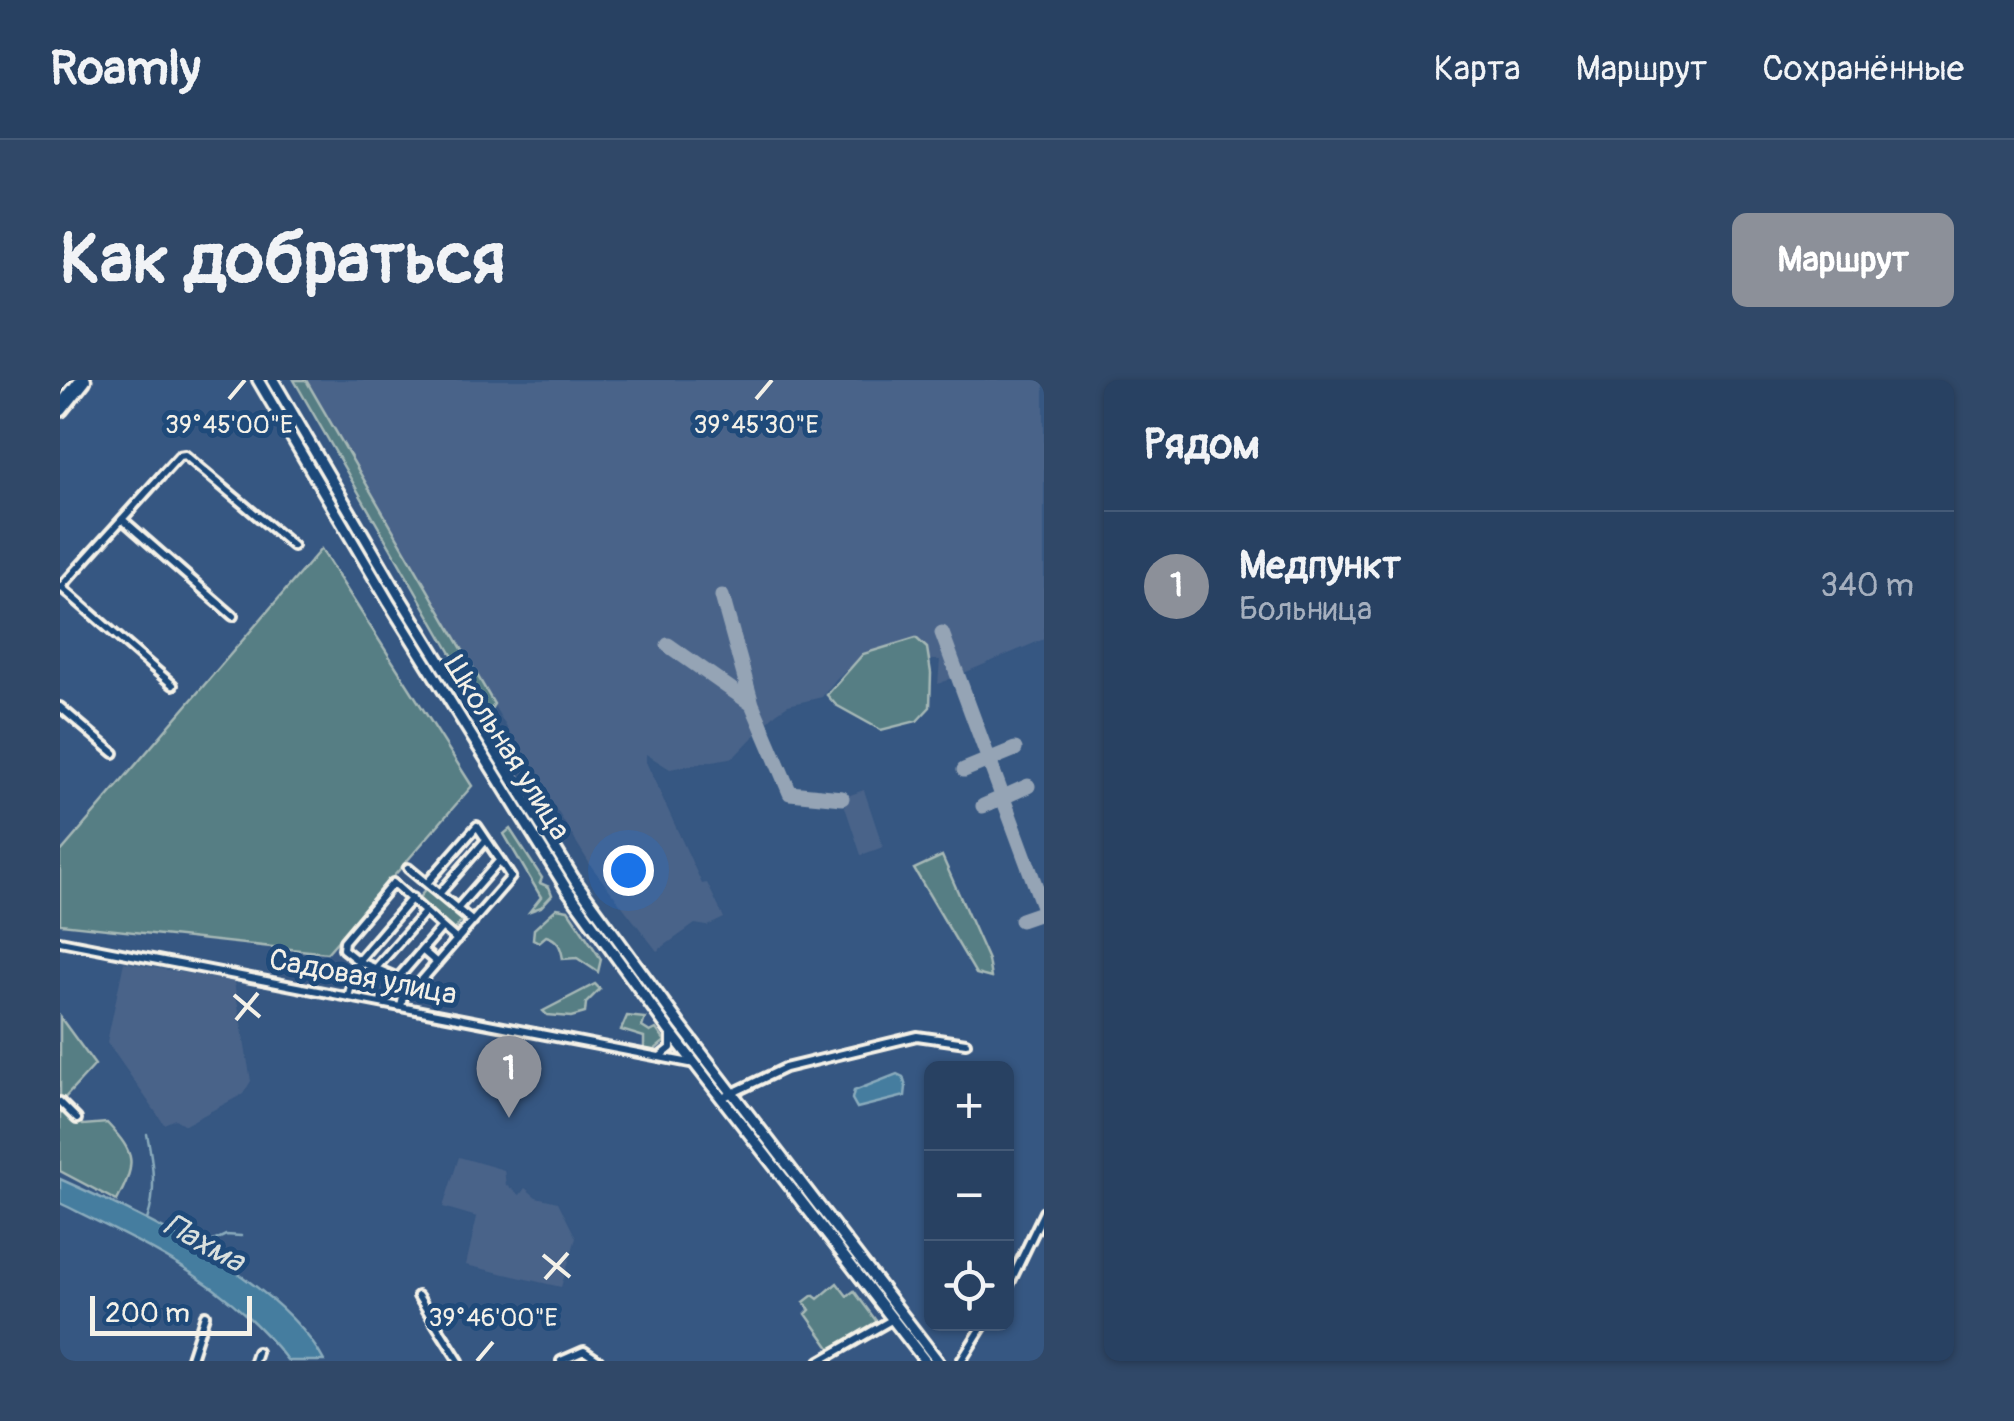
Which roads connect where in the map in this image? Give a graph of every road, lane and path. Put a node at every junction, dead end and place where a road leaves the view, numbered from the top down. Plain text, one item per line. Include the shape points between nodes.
1 (80, 380) edge
2 (258, 380) edge
3 (273, 380) edge
4 (60, 400) edge
5 (60, 409) edge
6 (122, 518) junction
7 (292, 546) dead end
8 (60, 587) edge
9 (233, 616) dead end
10 (173, 685) dead end
11 (60, 706) edge
12 (114, 753) dead end
13 (486, 840) junction
14 (500, 860) junction
15 (408, 868) dead end
16 (576, 882) junction
17 (427, 883) junction
18 (566, 888) junction
19 (439, 894) junction
20 (412, 898) junction
21 (457, 909) junction
22 (425, 912) junction
23 (472, 922) junction
24 (442, 927) junction
25 (457, 940) junction
26 (60, 941) edge
27 (422, 950) junction
28 (358, 961) junction
29 (437, 963) junction
30 (375, 969) junction
31 (398, 978) junction
32 (407, 989) junction
33 (348, 997) junction
34 (401, 1007) junction
35 (671, 1033) junction
36 (966, 1042) dead end
37 (658, 1058) junction
38 (701, 1061) junction
39 (731, 1091) junction
40 (722, 1098) junction
41 (61, 1106) edge
42 (77, 1119) dead end
43 (1044, 1212) edge
44 (1014, 1274) edge
45 (418, 1296) dead end
46 (205, 1315) dead end
47 (897, 1316) junction
48 (980, 1331) edge
49 (190, 1361) edge
50 (459, 1361) edge
51 (561, 1361) edge
52 (600, 1361) edge
53 (820, 1361) edge
54 (925, 1361) edge
55 (938, 1361) edge
56 (961, 1361) edge

1 - 4 highway
1 - 5 highway
2 - 18 main road, Школьная улица
3 - 16 main road, Школьная улица
6 - 7 street via 185,455
6 - 8 street
6 - 9 street
8 - 10 street
11 - 12 street
13 - 14 street
13 - 17 street via 477,826
13 - 19 street
14 - 21 street
14 - 23 street via 511,877
15 - 17 street
16 - 18 main road
16 - 38 main road, Школьная улица
17 - 19 street
18 - 35 main road, Школьная улица
19 - 21 street
20 - 22 street
20 - 28 street
20 - 28 street via 394,883 381,897 344,941 342,949
21 - 23 street
22 - 24 street
22 - 30 street
23 - 25 street
24 - 25 street
24 - 27 street
25 - 29 street
26 - 33 street, Садовая улица
27 - 29 street
27 - 31 street
28 - 30 street
28 - 33 street
29 - 32 street via 416,988
30 - 31 street
31 - 32 street
32 - 34 street
33 - 34 street, Садовая улица
34 - 37 street, Садовая улица
35 - 37 street via 671,1048
35 - 38 main road, Школьная улица
36 - 39 street via 916,1036 794,1066
37 - 38 street, Садовая улица
38 - 39 main road, Школьная улица
38 - 40 main road, Школьная улица
39 - 40 street
39 - 47 main road, Школьная улица
40 - 47 main road, Школьная улица
41 - 42 street
43 - 44 street
45 - 50 street
46 - 49 street
47 - 53 street
47 - 54 main road, Школьная улица
47 - 55 main road, Школьная улица
48 - 56 street
51 - 52 street via 584,1351

